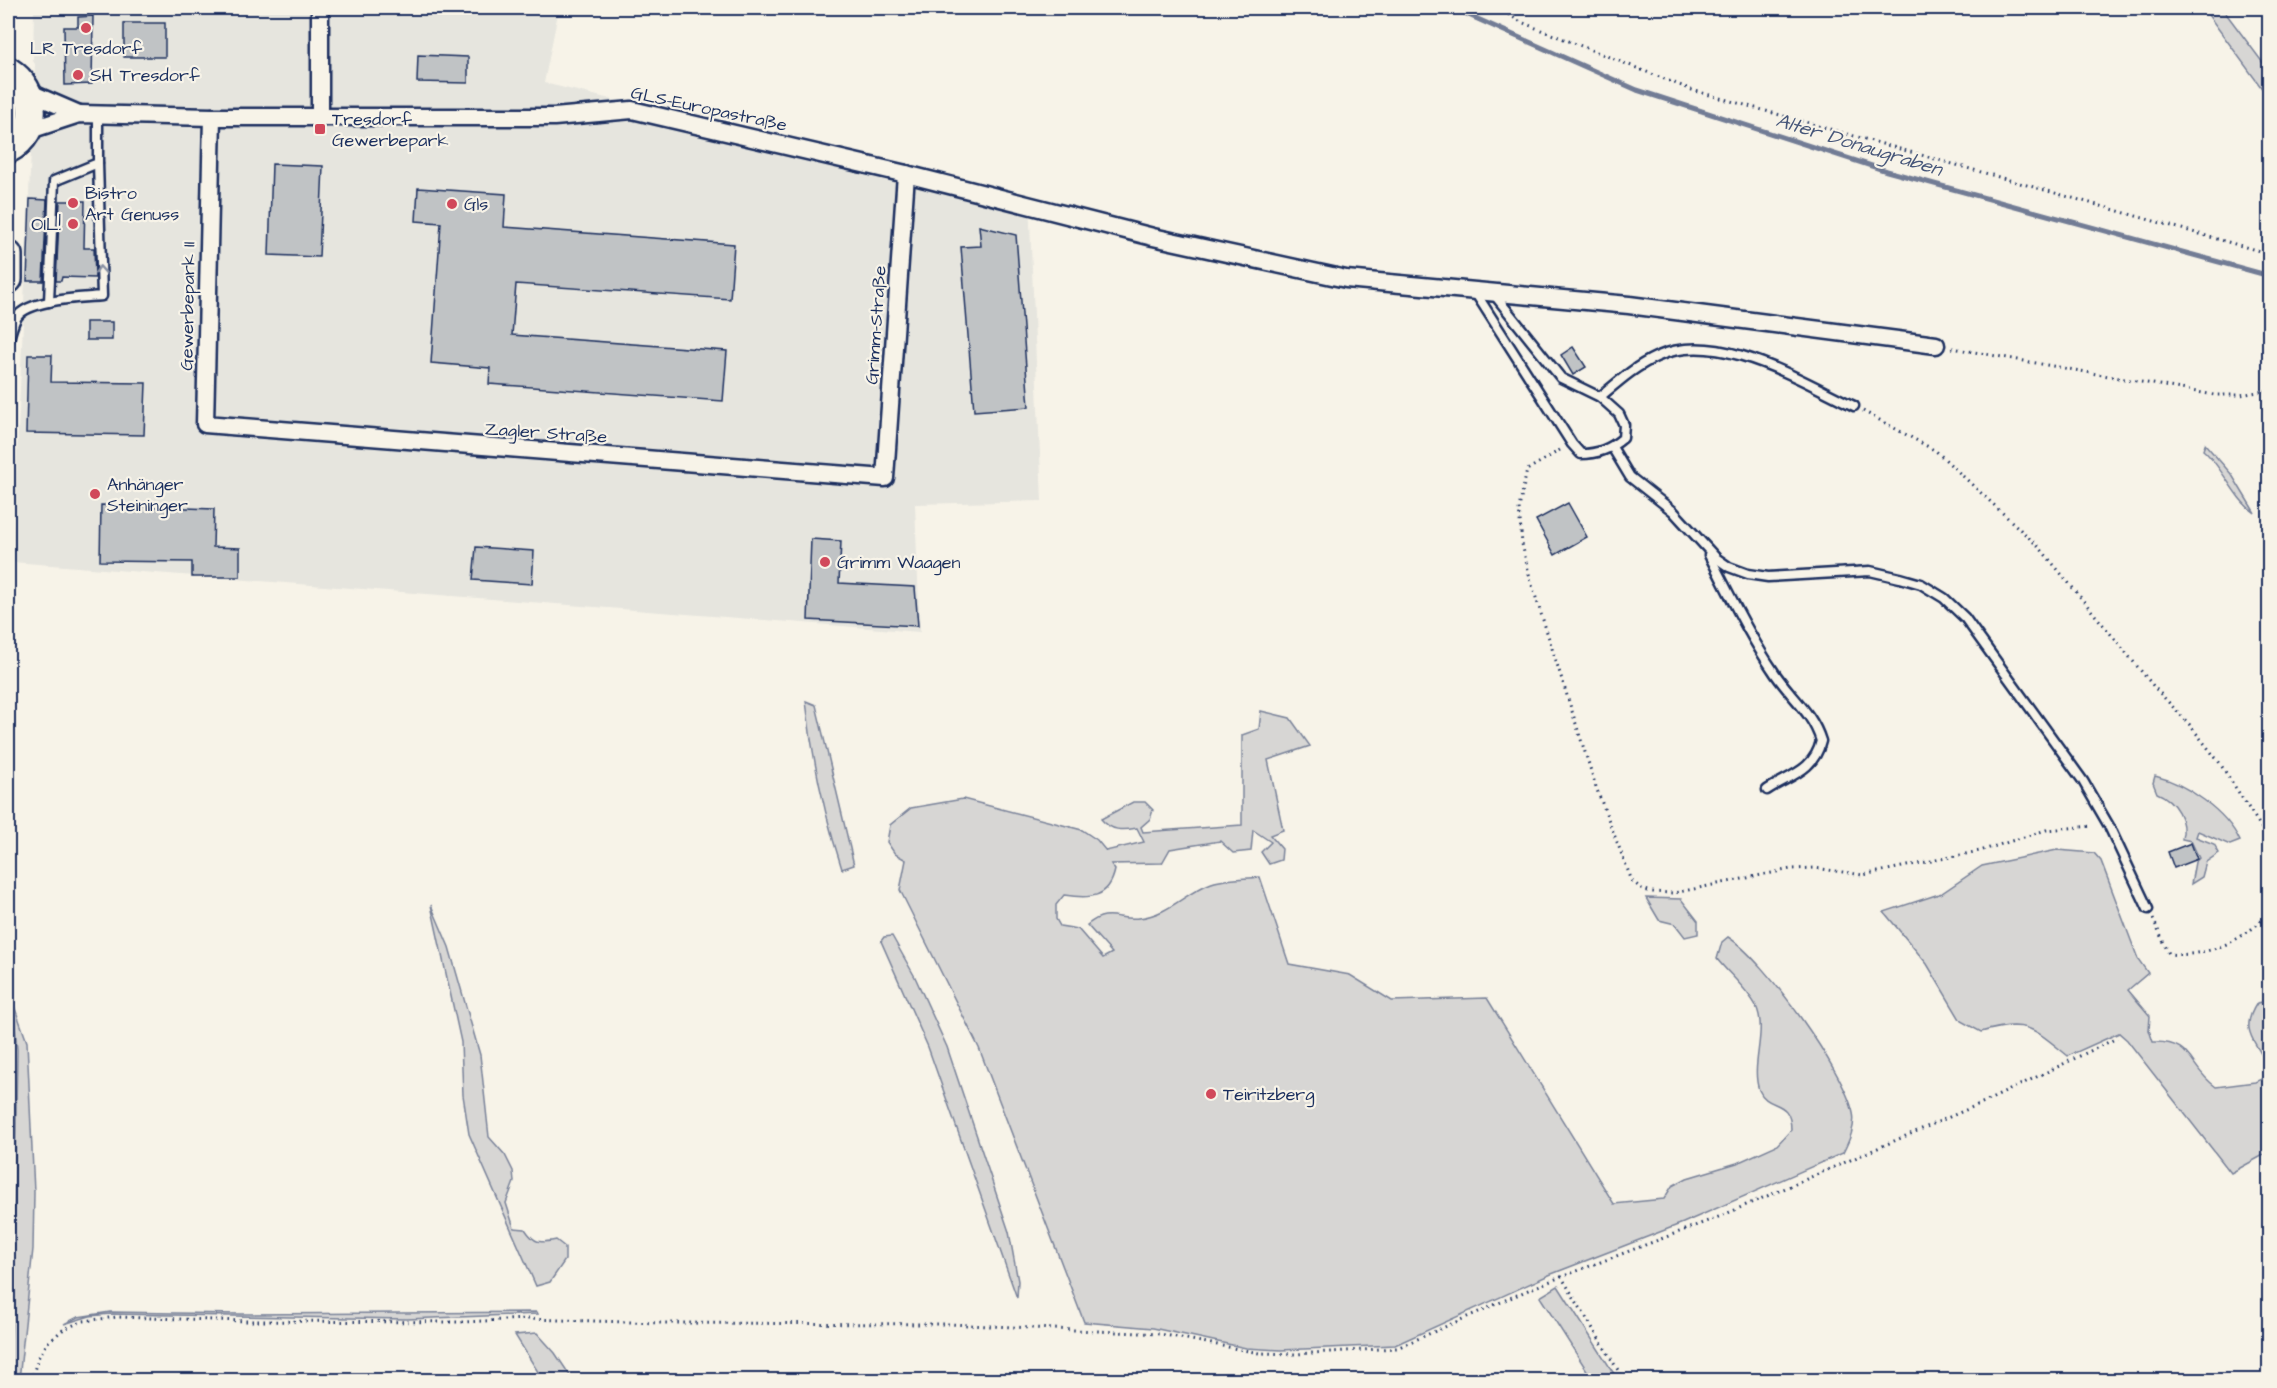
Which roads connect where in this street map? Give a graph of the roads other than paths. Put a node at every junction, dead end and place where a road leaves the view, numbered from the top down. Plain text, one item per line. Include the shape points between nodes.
1 (320, 8) edge
2 (8, 71) edge
3 (28, 92) junction
4 (80, 114) junction
5 (98, 114) junction
6 (320, 116) junction
7 (213, 117) junction
8 (17, 140) edge
9 (98, 163) junction
10 (906, 174) junction
11 (8, 255) edge
12 (8, 279) edge
13 (1475, 291) junction
14 (1493, 293) junction
15 (49, 302) junction
16 (8, 344) edge
17 (1935, 345) road end
18 (1600, 397) junction
19 (1854, 406) road end
20 (205, 424) joint
21 (1612, 447) junction
22 (885, 478) joint
23 (1701, 539) junction
24 (1767, 790) dead end
25 (2148, 909) road end

1 - 6 street
2 - 3 main road via 23,82
3 - 4 street
3 - 8 main road via 32,112
4 - 5 street, GLS-Europastraße
4 - 8 street
5 - 7 street, GLS-Europastraße
5 - 9 lane
6 - 7 street, GLS-Europastraße
6 - 10 street, GLS-Europastraße via 554,117 632,110
7 - 20 street, Gewerbepark II
9 - 15 lane via 54,181
15 -> 9 lane via 102,296
10 - 13 street, GLS-Europastraße via 1305,272
10 - 22 street, Grimm-Straße
11 - 12 main road
13 - 14 street, GLS-Europastraße
13 - 21 lane via 1572,444 1581,454
14 - 17 street, GLS-Europastraße via 1629,305
14 - 18 lane via 1561,378
15 - 16 lane via 17,317
18 - 19 lane via 1629,372 1657,356 1701,348 1763,363
18 - 21 lane via 1619,414 1624,425 1623,438
20 - 22 street, Zagler Straße
21 - 23 lane via 1630,477 1674,511
23 - 24 lane via 1773,671 1818,729 1821,741 1811,764
23 - 25 lane via 1716,558 1748,574 1768,577 1870,571 1921,584 1944,598 1965,618 2083,781

